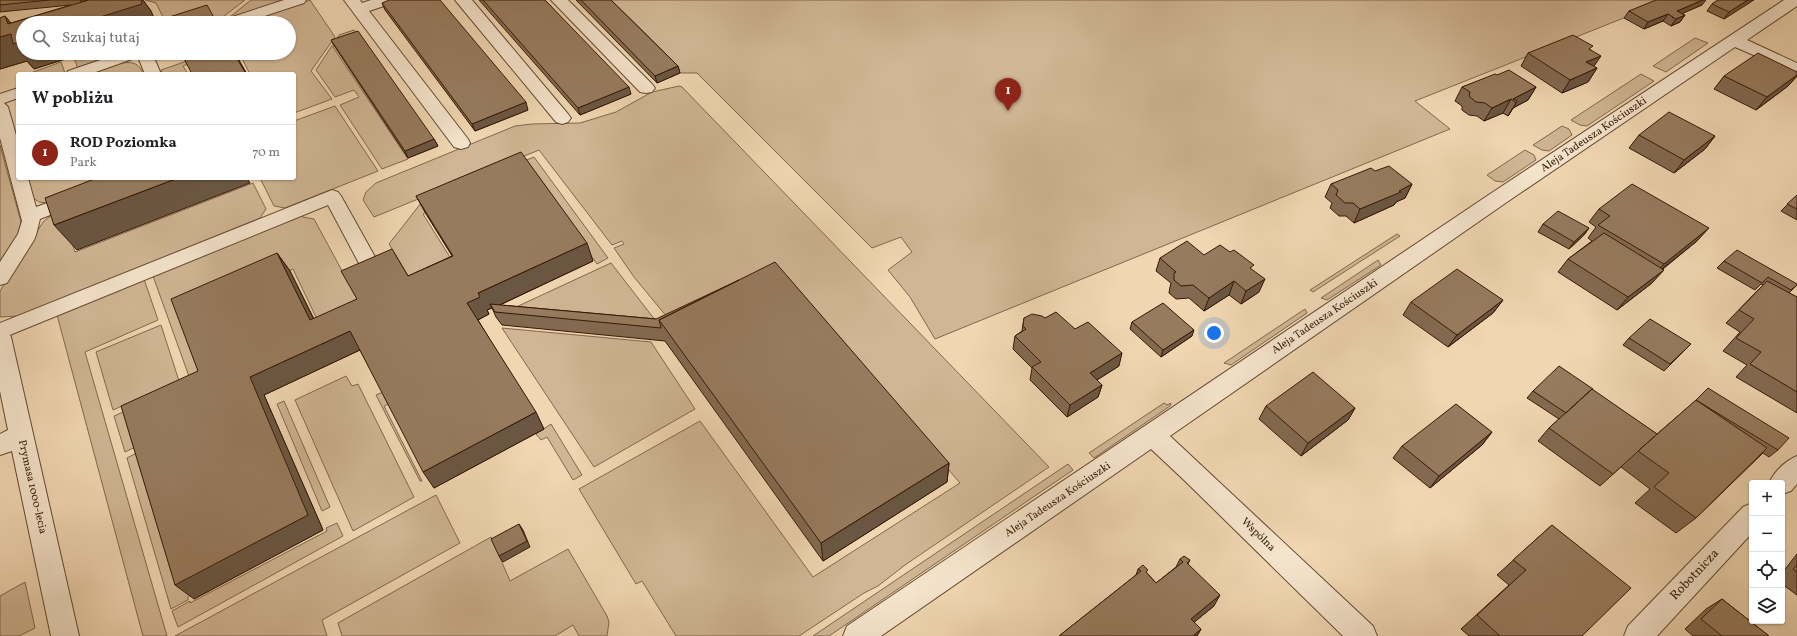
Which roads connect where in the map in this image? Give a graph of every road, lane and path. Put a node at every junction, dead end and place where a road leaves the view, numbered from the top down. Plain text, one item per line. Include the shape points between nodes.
1 (299, 0) edge
2 (387, 0) edge
3 (463, 0) edge
4 (559, 0) edge
5 (1795, 0) edge
6 (356, 5) edge
7 (250, 16) edge
8 (1735, 41) junction
9 (115, 60) edge
10 (147, 60) edge
11 (1797, 69) edge
12 (80, 72) edge
13 (153, 72) edge
14 (646, 88) dead end
15 (16, 94) edge
16 (0, 99) edge
17 (0, 108) edge
18 (562, 118) dead end
19 (461, 143) dead end
20 (16, 167) edge
21 (20, 180) edge
22 (93, 192) edge
23 (30, 216) junction
24 (369, 264) edge
25 (0, 278) edge
26 (0, 331) edge
27 (0, 337) edge
28 (1152, 436) junction
29 (10, 440) edge
30 (1797, 467) edge
31 (1785, 480) edge
32 (1751, 516) edge
33 (66, 636) edge
34 (858, 636) edge
35 (1363, 636) edge
36 (1638, 636) edge

1 - 7 lane
2 - 6 street
3 - 18 street
4 - 14 street
5 - 8 street, Aleja Tadeusza Kościuszki
6 - 19 street
8 - 11 street
8 - 28 street, Aleja Tadeusza Kościuszki via 1506,193
9 - 12 lane
10 - 13 lane
15 - 16 lane
17 - 20 lane
21 - 23 lane
22 - 23 lane
23 - 25 lane via 27,235
24 - 26 lane via 332,196
27 - 29 street, Prymasa 1000-lecia
28 - 34 street, Aleja Tadeusza Kościuszki
28 - 35 street, Wspólna via 1193,472
29 - 33 street, Prymasa 1000-lecia
30 - 31 street
32 - 36 street, Robotnicza

